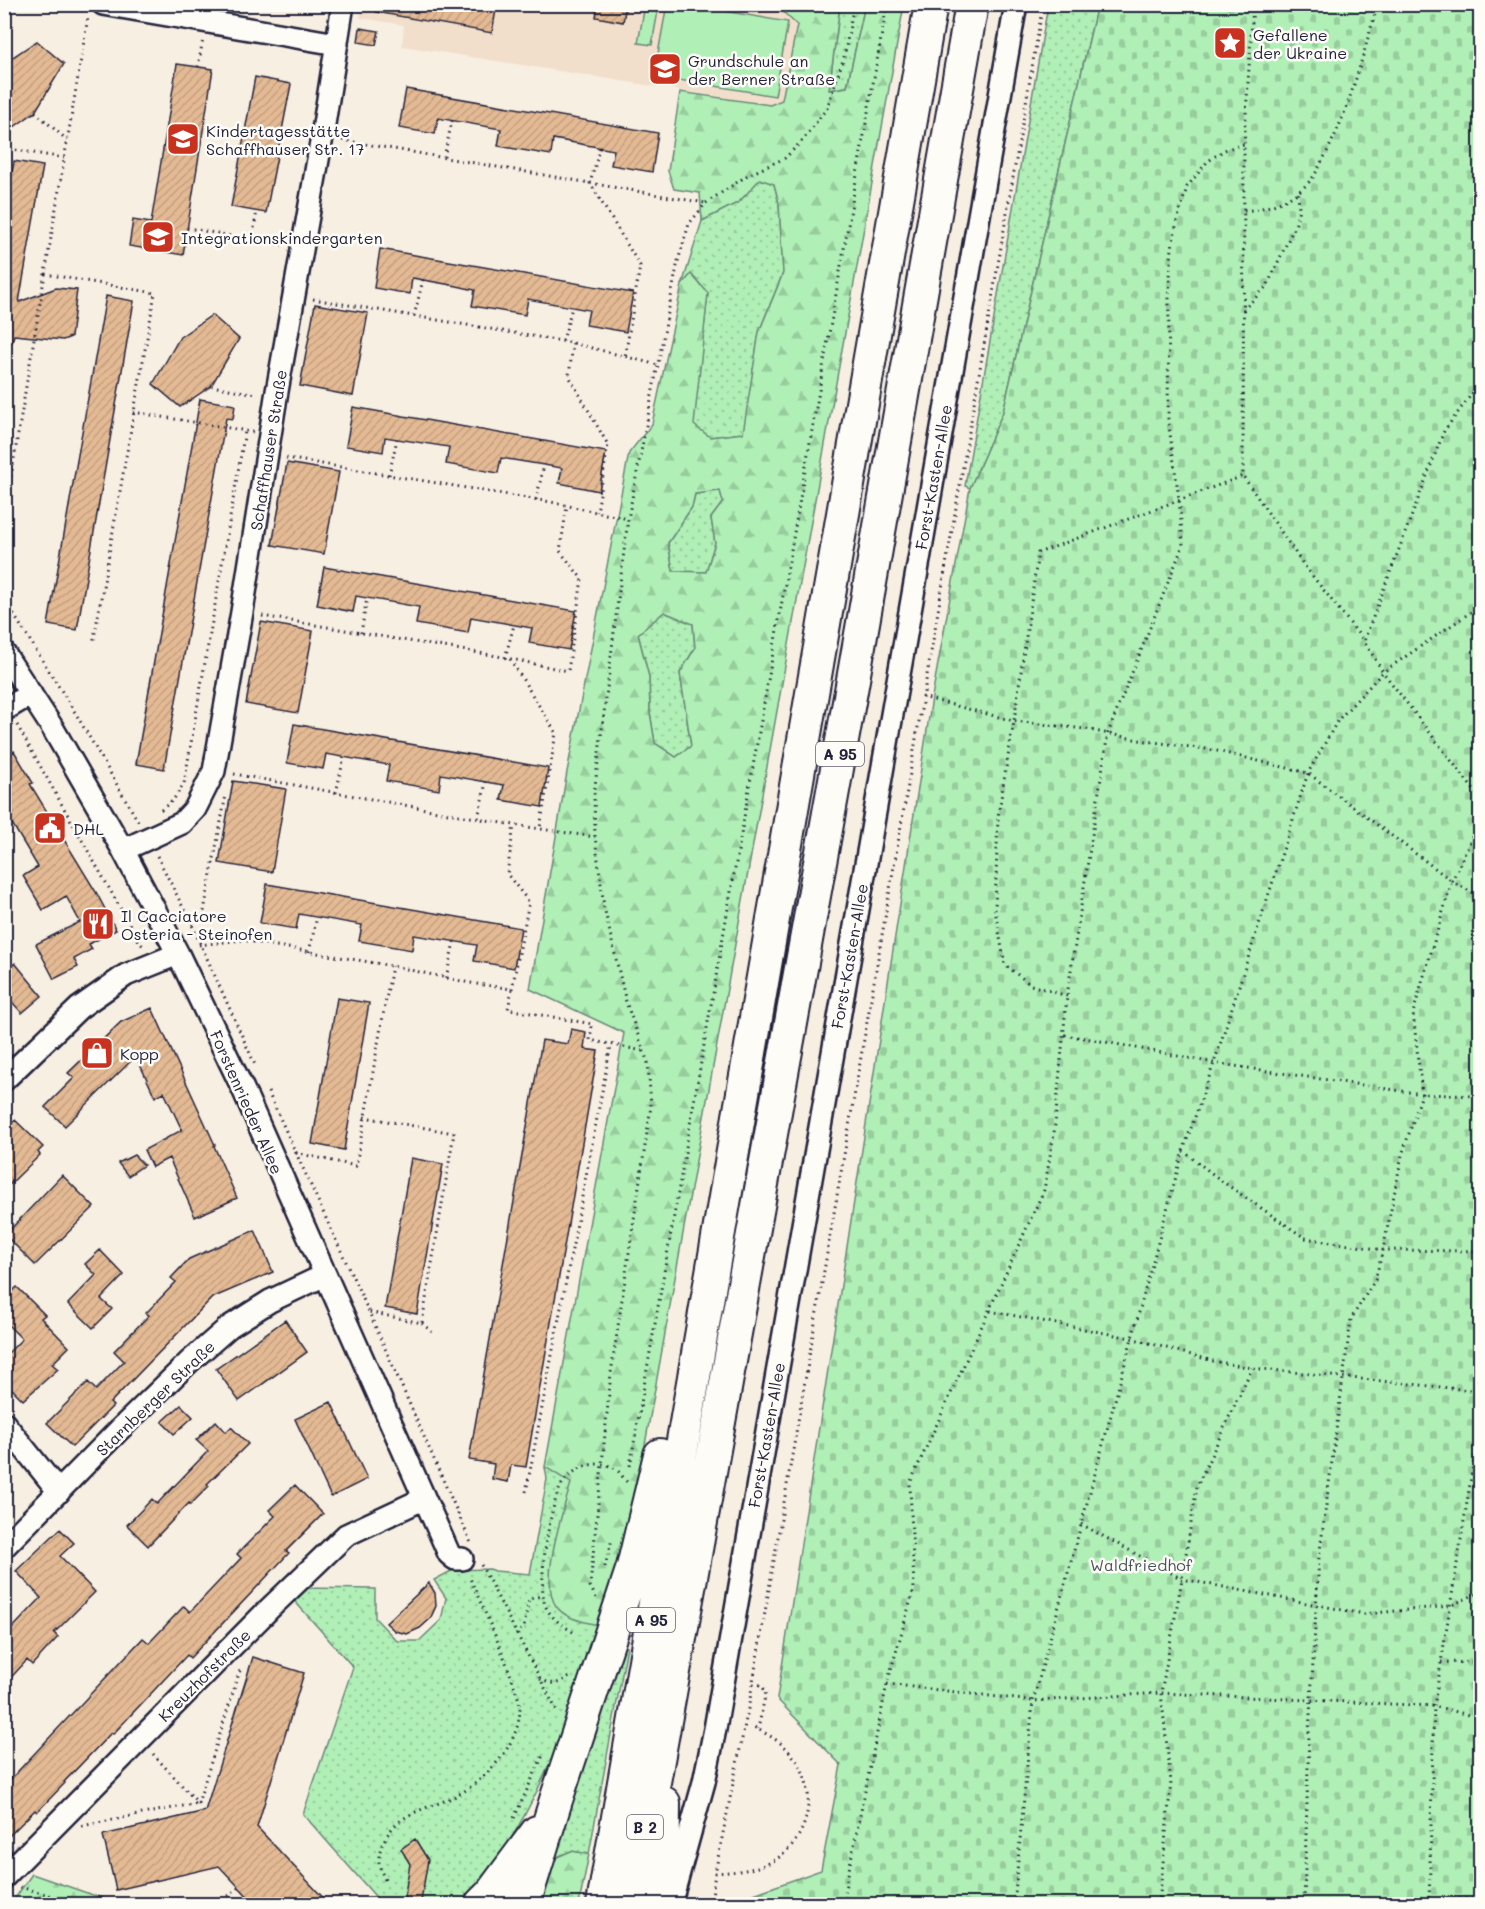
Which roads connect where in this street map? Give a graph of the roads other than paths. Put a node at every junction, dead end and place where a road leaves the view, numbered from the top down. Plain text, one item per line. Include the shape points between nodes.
1 (343, 4) edge
2 (931, 4) edge
3 (972, 4) edge
4 (1016, 4) edge
5 (96, 10) edge
6 (337, 44) junction
7 (4, 653) edge
8 (31, 694) junction
9 (6, 709) edge
10 (123, 850) junction
11 (178, 954) junction
12 (4, 1080) edge
13 (325, 1275) junction
14 (700, 1335) junction
15 (4, 1423) edge
16 (59, 1492) junction
17 (423, 1499) junction
18 (4, 1547) edge
19 (470, 1558) road end
20 (659, 1750) junction
21 (556, 1800) junction
22 (9, 1881) edge
23 (481, 1905) edge
24 (524, 1905) edge
25 (603, 1905) edge
26 (632, 1905) edge
27 (663, 1905) edge
28 (670, 1905) edge

1 - 6 street, Schaffhauser Straße
2 - 14 highway, A 95
3 - 20 highway, A 95 via 852,691
4 - 28 street, Forst-Kasten-Allee via 715,1729
5 - 6 street via 206,22
6 - 10 street, Schaffhauser Straße via 268,445 222,772 182,823
7 - 8 street, Forstenrieder Allee
8 - 9 street
8 - 10 street, Forstenrieder Allee
10 - 11 street, Forstenrieder Allee
11 - 12 street via 126,975 79,1008
11 - 13 street, Forstenrieder Allee
13 - 16 street, Starnberger Straße via 270,1301 229,1327
13 - 17 street, Forstenrieder Allee
14 - 21 highway via 675,1391 633,1567
14 - 25 highway, A 95
15 - 16 street
16 - 18 street, Starnberger Straße
17 - 19 street, Forstenrieder Allee via 449,1554 455,1559
17 - 22 street, Kreuzhofstraße via 346,1535 140,1740
20 - 26 highway, B 2
20 - 27 highway via 665,1810
21 - 23 highway via 531,1841
21 - 24 highway

